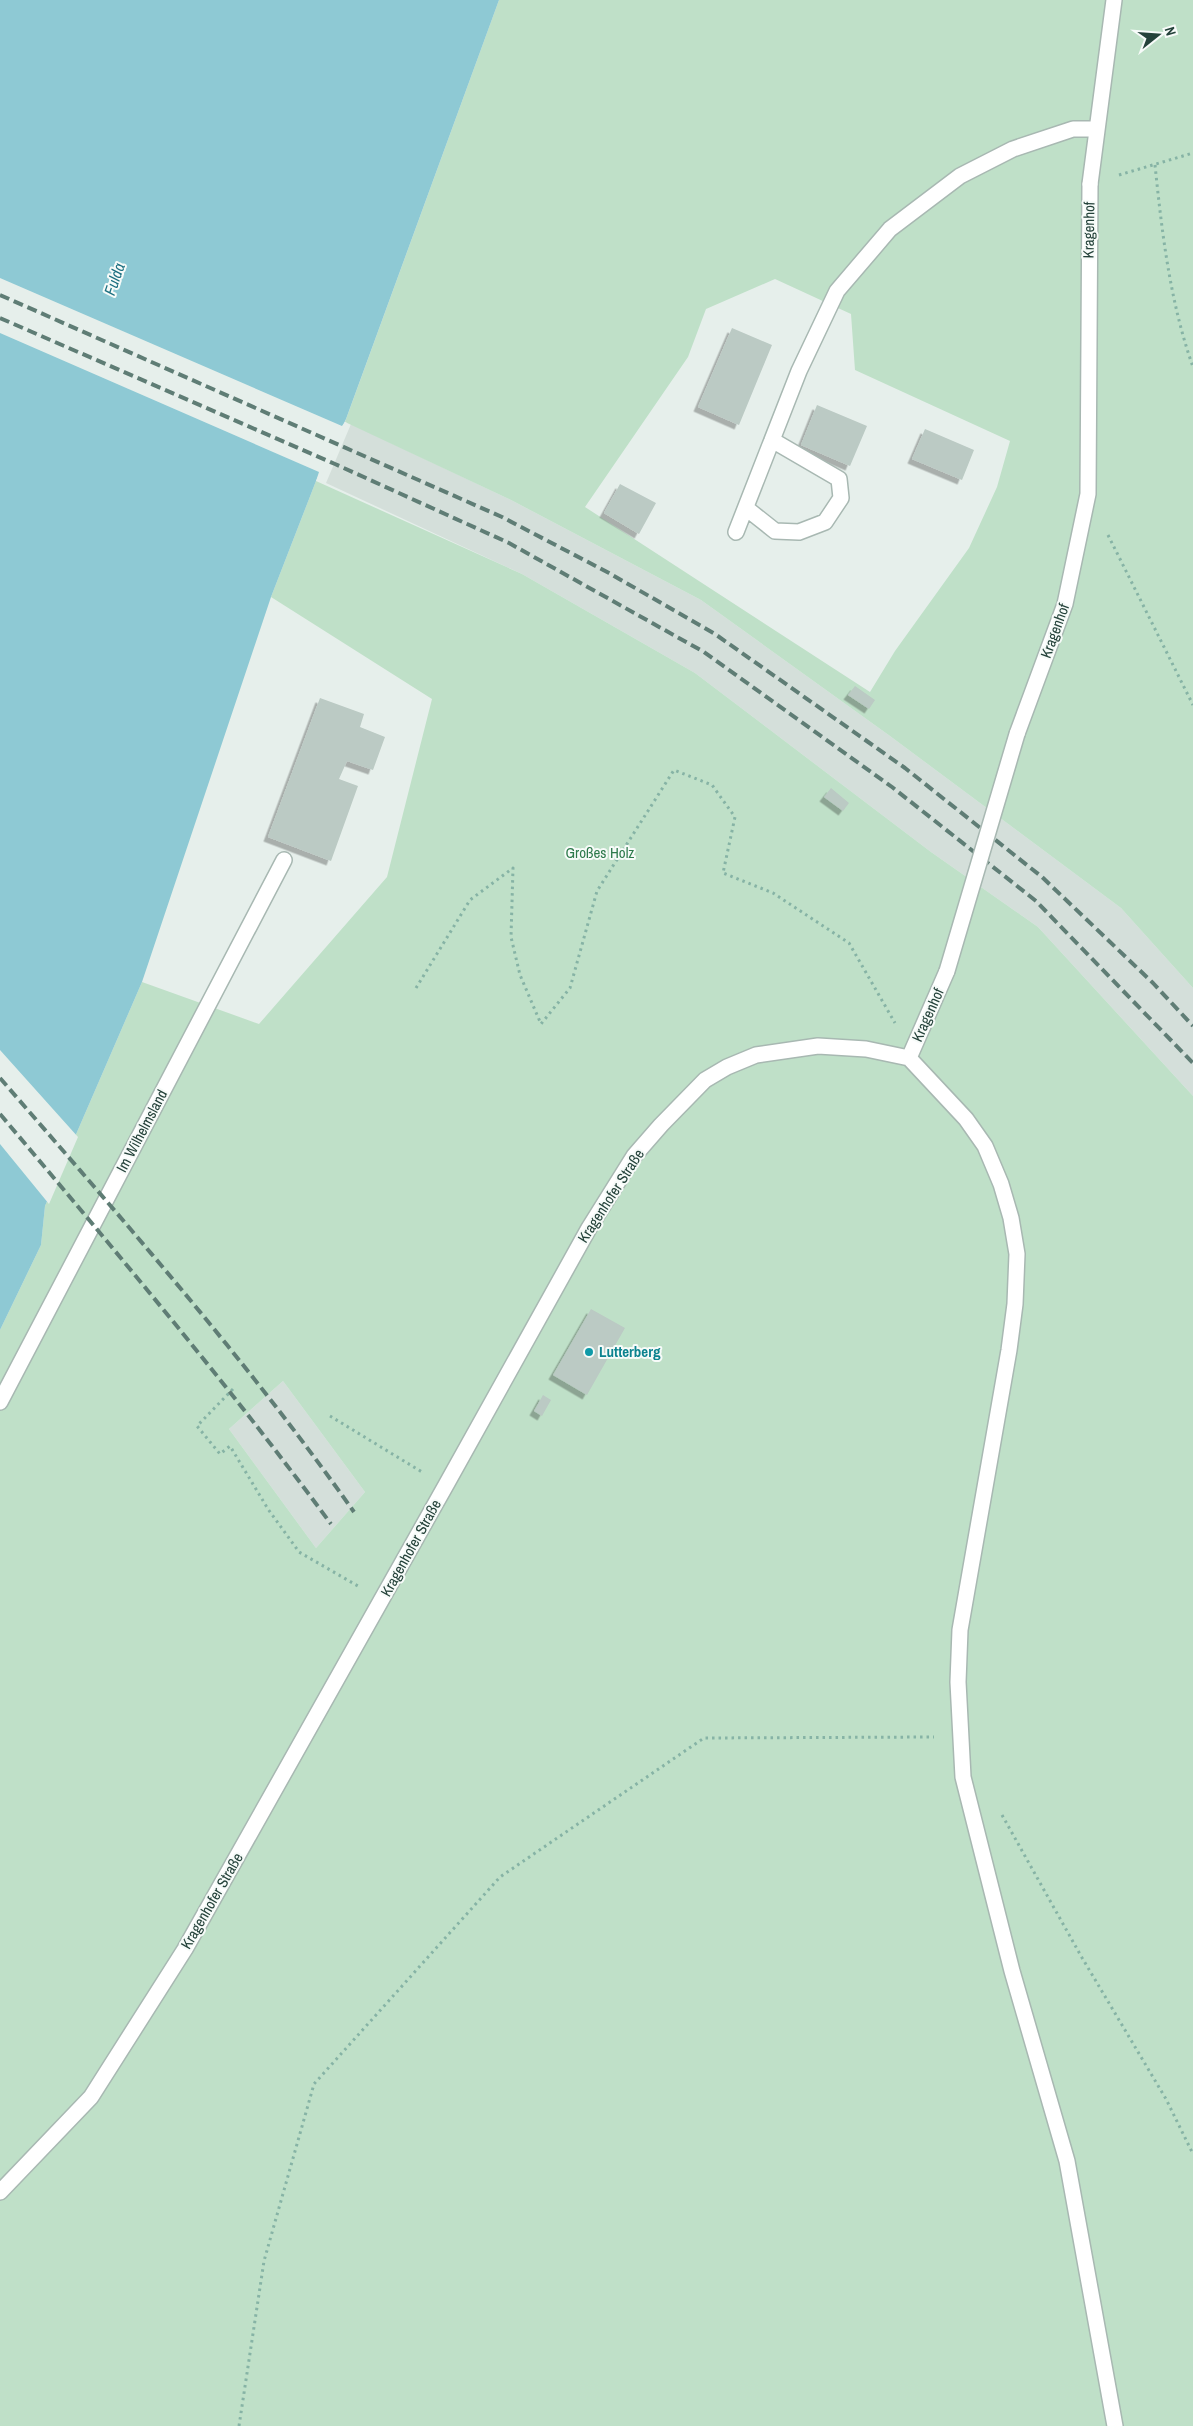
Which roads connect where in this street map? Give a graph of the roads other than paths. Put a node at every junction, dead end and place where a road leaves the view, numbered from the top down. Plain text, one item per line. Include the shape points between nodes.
1 (1114, 0) edge
2 (1096, 129) junction
3 (772, 440) junction
4 (746, 508) junction
5 (736, 532) dead end
6 (284, 860) dead end
7 (910, 1055) junction
8 (0, 1402) edge
9 (0, 2192) edge
10 (1116, 2426) edge

1 - 2 street, Kragenhof
2 - 3 street via 1073,129 1013,149 960,176 890,229 837,291 799,371
2 - 7 street, Kragenhof, bridge via 1090,184 1088,494 1066,604 1016,734 947,971
3 - 4 street
3 - 4 street via 838,479 841,498 825,522 799,532 775,531
4 - 5 street
6 - 8 street, Im Wilhelmsland
7 - 9 street, Kragenhofer Straße via 818,1046 756,1055 705,1080 634,1156 589,1228 185,1949 92,2097
7 - 10 street via 949,1098 985,1146 1001,1184 1017,1254 1009,1350 960,1630 960,1737 964,1777 1008,1952 1067,2161

